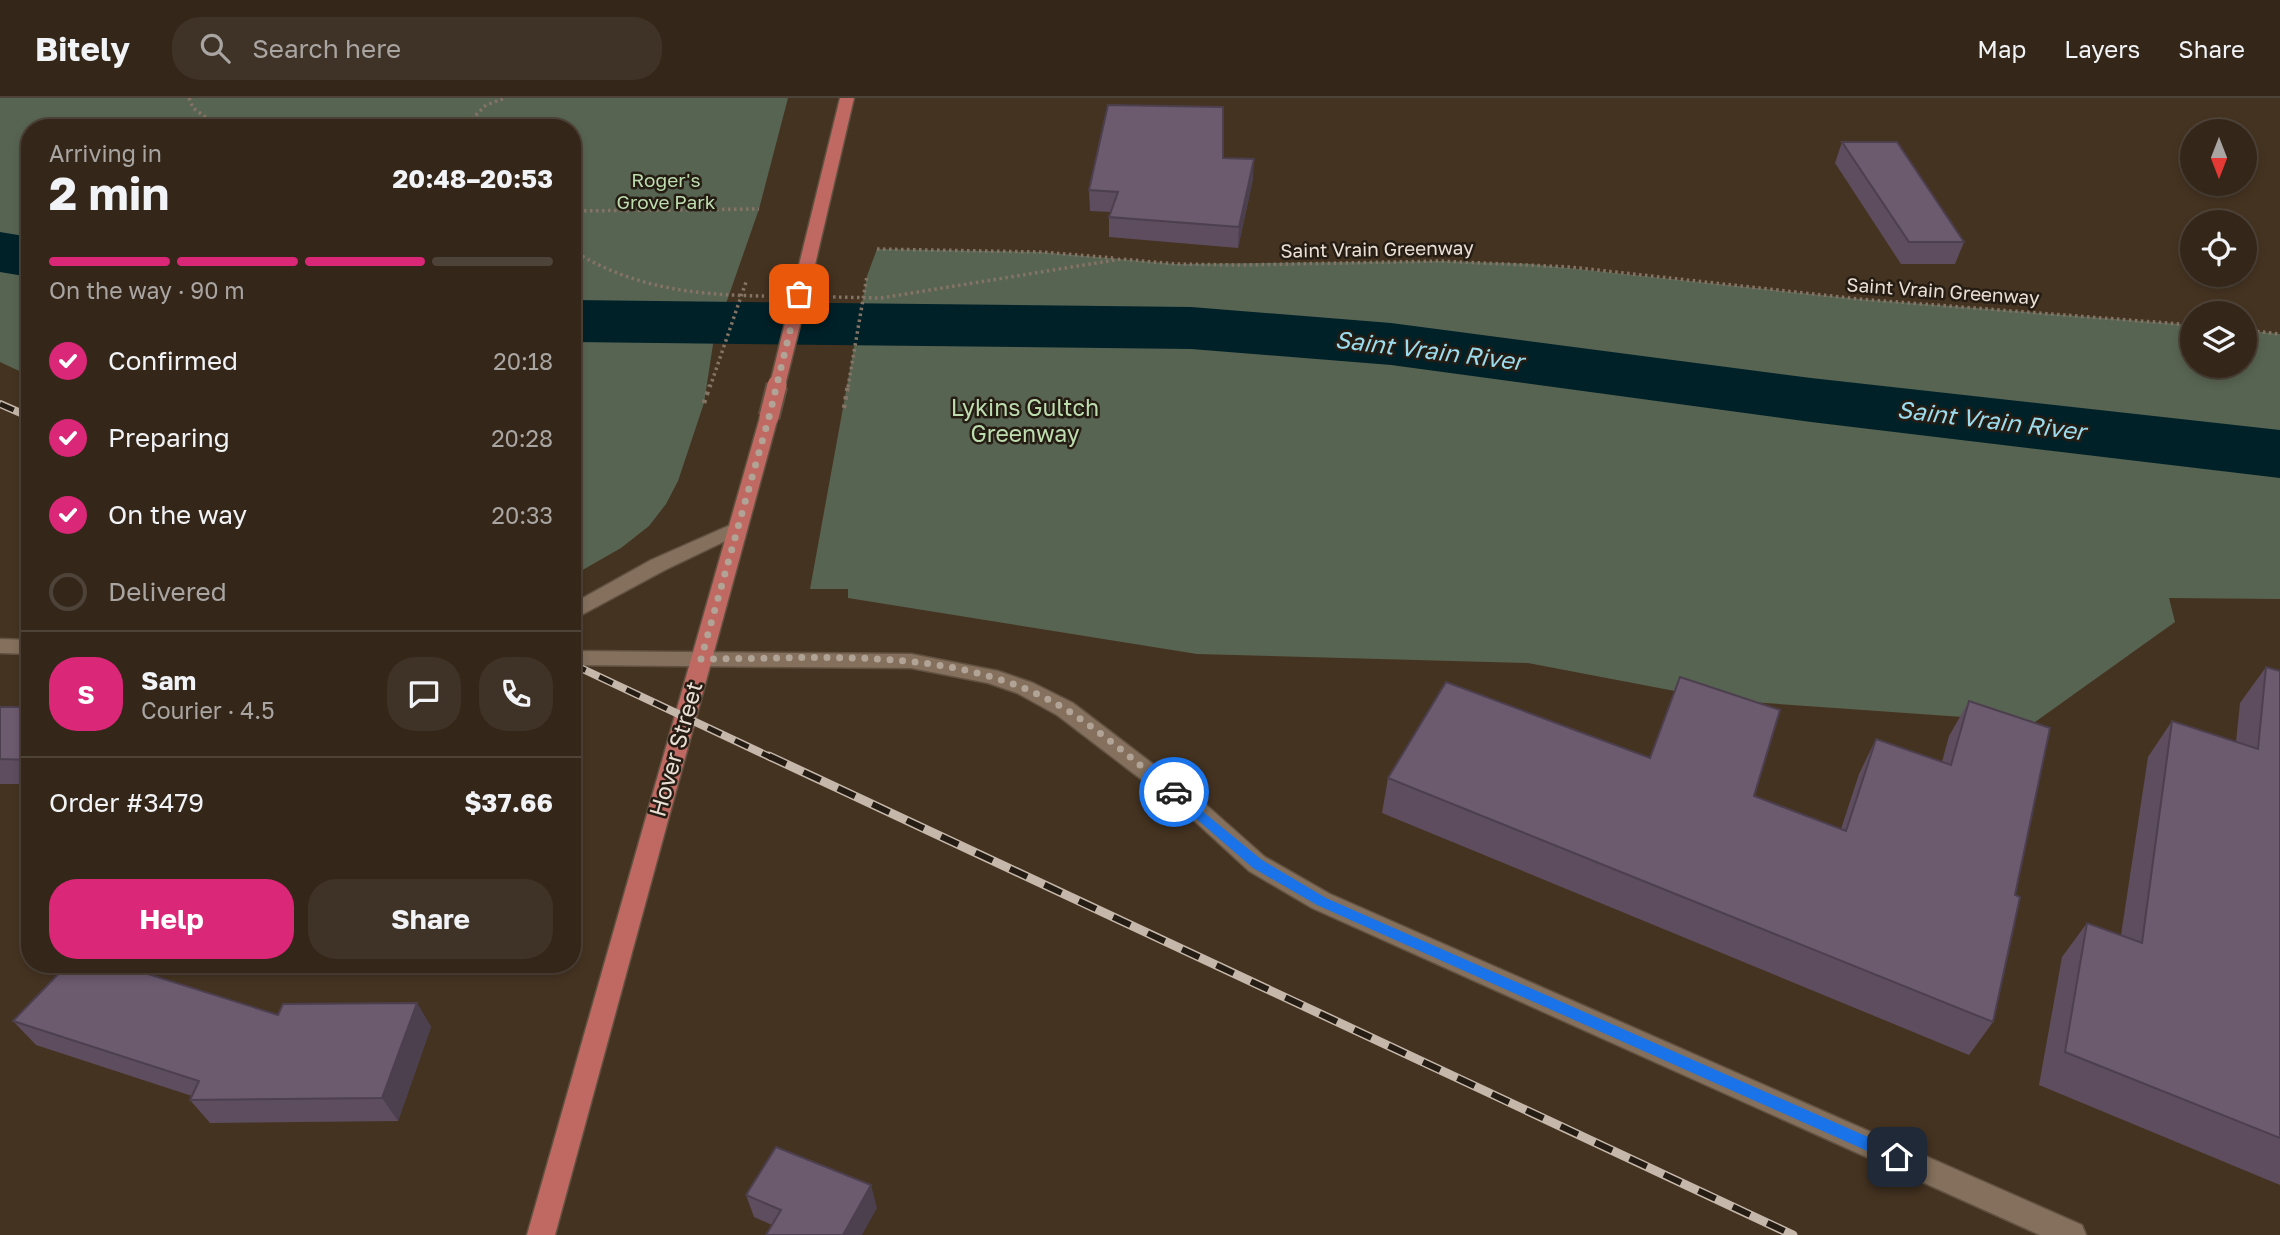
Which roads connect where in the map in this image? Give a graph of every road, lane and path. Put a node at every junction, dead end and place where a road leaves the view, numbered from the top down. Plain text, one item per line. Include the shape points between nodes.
1 (189, 98) edge
2 (505, 98) edge
3 (847, 98) edge
4 (208, 119) edge
5 (472, 119) edge
6 (760, 209) dead end
7 (581, 211) edge
8 (877, 250) dead end
9 (581, 256) edge
10 (1121, 259) junction
11 (867, 276) dead end
12 (746, 282) dead end
13 (768, 297) dead end
14 (830, 297) dead end
15 (2180, 324) edge
16 (2257, 331) edge
17 (2280, 334) edge
18 (704, 403) dead end
19 (844, 408) dead end
20 (737, 528) junction
21 (581, 608) edge
22 (0, 646) edge
23 (21, 647) edge
24 (581, 658) edge
25 (701, 659) junction
26 (541, 1235) edge
27 (2072, 1235) edge

1 - 4 path via 193,108
2 - 5 path via 486,105
3 - 20 main road, Hover Street, bridge
6 - 7 path
8 - 10 path via 1041,252
9 - 13 path via 601,270 661,289 691,295
10 - 14 path, Saint Vrain Greenway via 881,298
10 - 15 path, Saint Vrain Greenway via 1176,264 1520,263 1859,299
11 - 19 path, bridge
12 - 18 path, bridge
16 - 17 path
20 - 21 street
20 - 25 main road, Hover Street
22 - 23 street
24 - 25 street
25 - 26 main road, Hover Street
25 - 27 street via 911,661 970,671 1025,688 1065,709 1196,809 1258,864 1321,901

